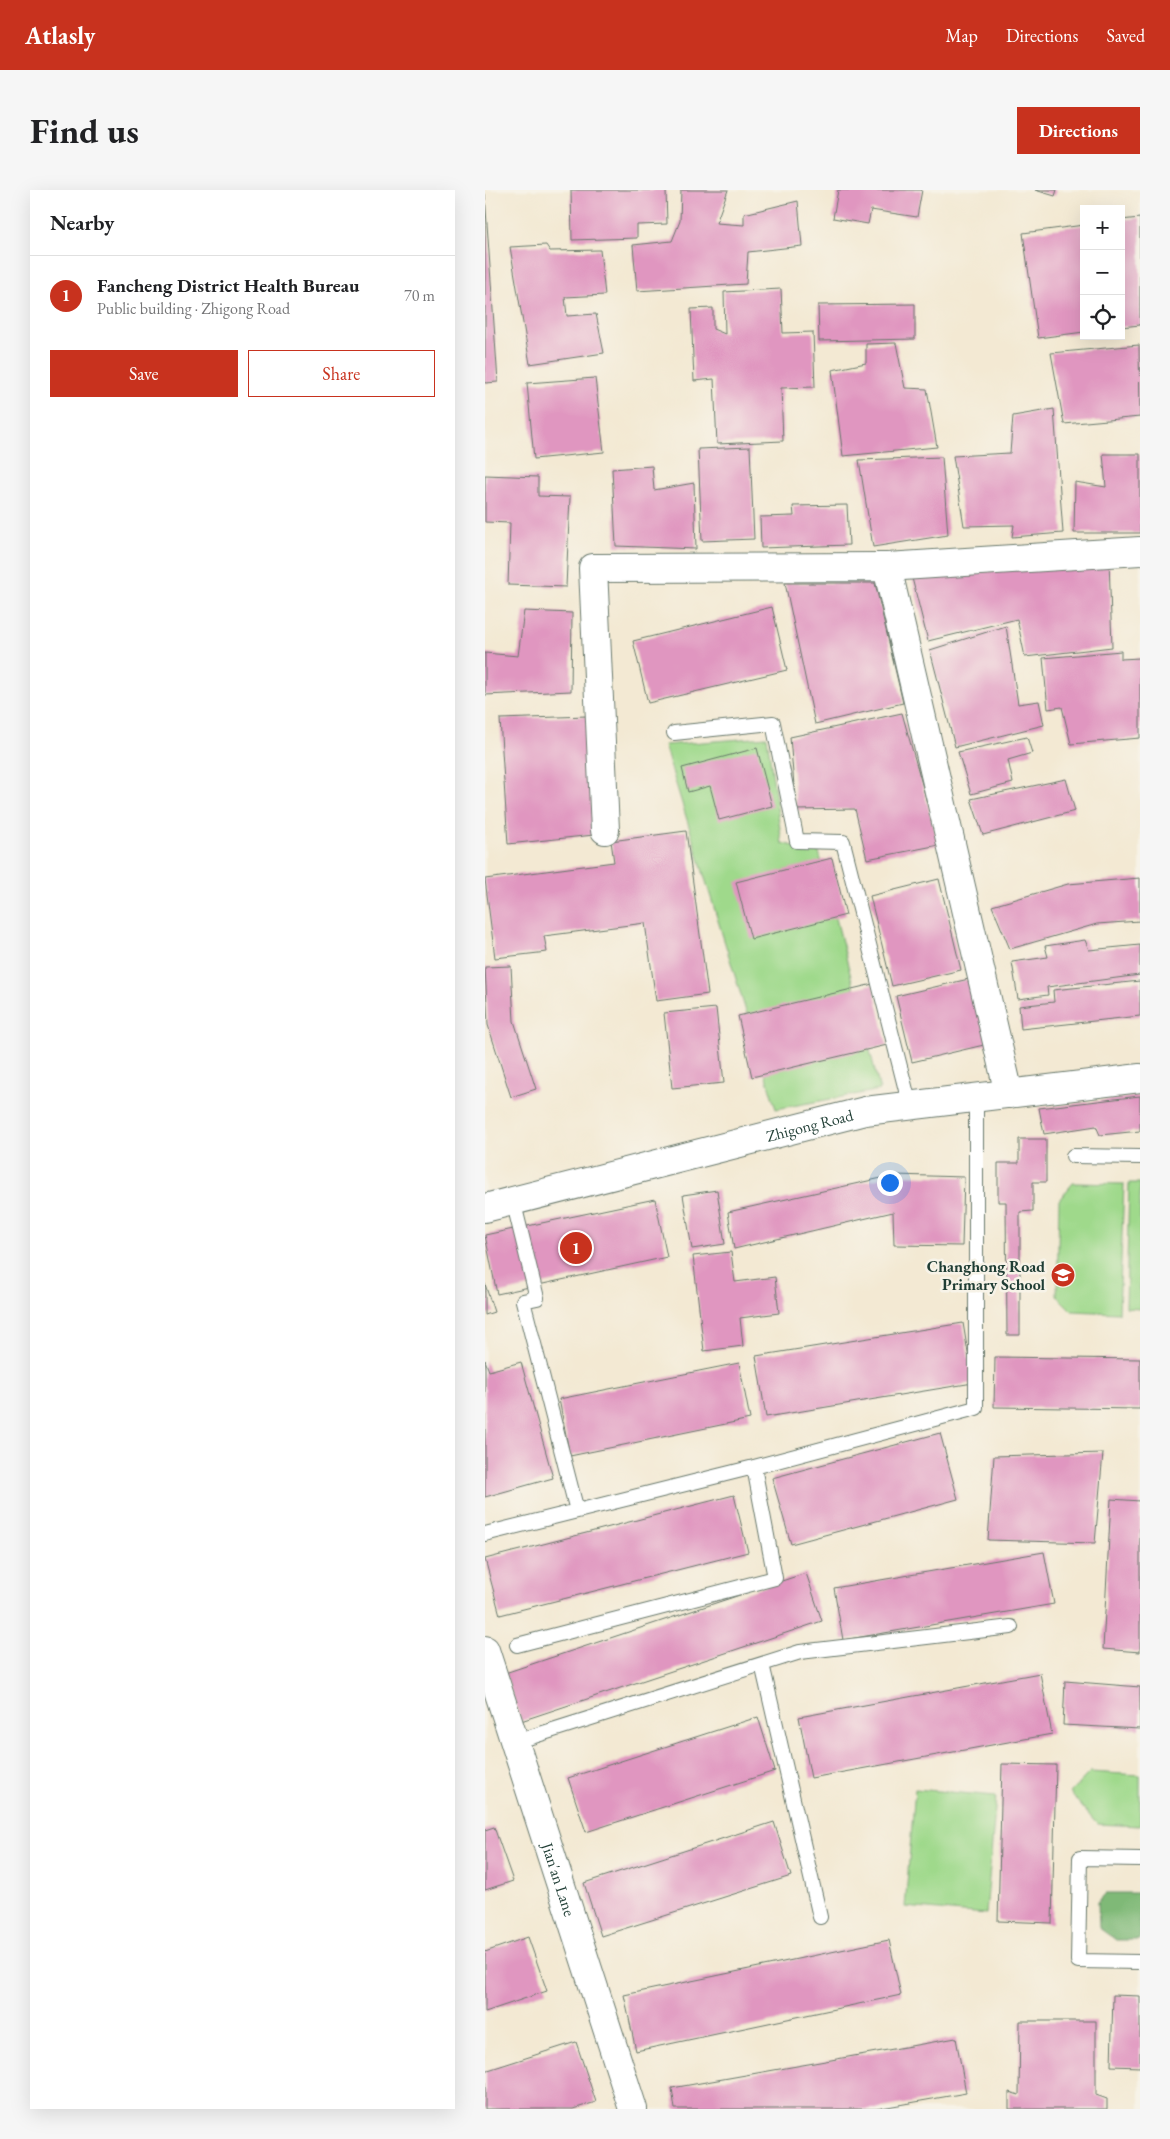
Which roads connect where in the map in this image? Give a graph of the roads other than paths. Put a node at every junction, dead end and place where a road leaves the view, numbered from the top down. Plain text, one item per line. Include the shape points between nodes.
1 (1140, 551) edge
2 (887, 567) junction
3 (674, 733) dead end
4 (605, 830) dead end
5 (1140, 1078) edge
6 (1009, 1094) junction
7 (976, 1098) junction
8 (910, 1106) junction
9 (1073, 1156) dead end
10 (1140, 1157) edge
11 (513, 1200) junction
12 (485, 1208) edge
13 (754, 1467) junction
14 (577, 1512) junction
15 (485, 1534) edge
16 (1011, 1627) dead end
17 (517, 1645) dead end
18 (485, 1650) edge
19 (762, 1664) junction
20 (490, 1682) edge
21 (515, 1742) junction
22 (1140, 1859) edge
23 (821, 1917) dead end
24 (1140, 1962) edge
25 (633, 2109) edge

1 - 2 street
2 - 4 street via 593,568
2 - 6 street
3 - 8 lane via 773,724 797,841 843,842
5 - 6 street, Zhigong Road
6 - 7 street, Zhigong Road
7 - 8 street, Zhigong Road
7 - 13 lane via 976,1408
8 - 11 street, Zhigong Road via 865,1111
9 - 10 lane
11 - 12 street, Zhigong Road
11 - 14 lane via 537,1298 523,1301
13 - 14 lane
13 - 17 lane via 775,1578
14 - 15 lane
16 - 19 lane via 800,1652
18 - 20 street, Jian'an Lane
19 - 21 lane
19 - 23 lane
20 - 21 street, Jian'an Lane
21 - 25 street, Jian'an Lane
22 - 24 lane via 1080,1858 1078,1961

